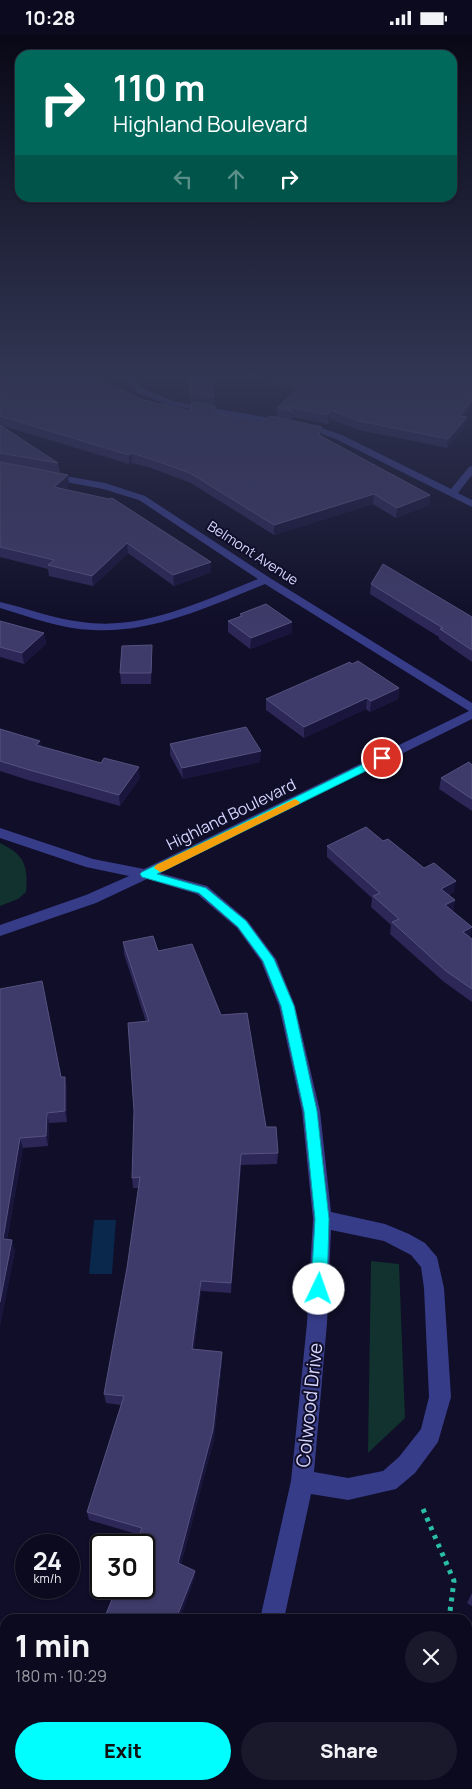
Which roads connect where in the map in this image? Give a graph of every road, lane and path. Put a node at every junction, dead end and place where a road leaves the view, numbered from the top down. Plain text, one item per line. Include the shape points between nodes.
1 (386, 461) edge
2 (472, 469) edge
3 (38, 474) edge
4 (452, 494) junction
5 (472, 504) edge
6 (266, 580) junction
7 (0, 605) edge
8 (472, 709) edge
9 (472, 714) edge
10 (0, 833) edge
11 (146, 874) junction
12 (0, 931) edge
13 (322, 1219) junction
14 (302, 1481) junction
15 (422, 1509) dead end
16 (273, 1614) edge
17 (450, 1614) edge

1 - 4 street
2 - 4 street
3 - 6 street, Belmont Avenue via 104,486 142,498
4 - 5 street
6 - 7 street via 168,618 131,624 94,627 71,624
6 - 8 street, Belmont Avenue
9 - 11 street, Highland Boulevard
10 - 11 street, Colwood Drive via 91,864
11 - 12 street, Highland Boulevard via 91,899
11 - 13 street, Colwood Drive via 202,890 242,924 268,959 287,1006 311,1111
13 - 14 street, Colwood Drive via 317,1323
13 - 14 street via 394,1237 418,1249 430,1263 440,1397 434,1424 422,1448 388,1481 348,1489
14 - 16 street, Colwood Drive
15 - 17 path via 454,1581

